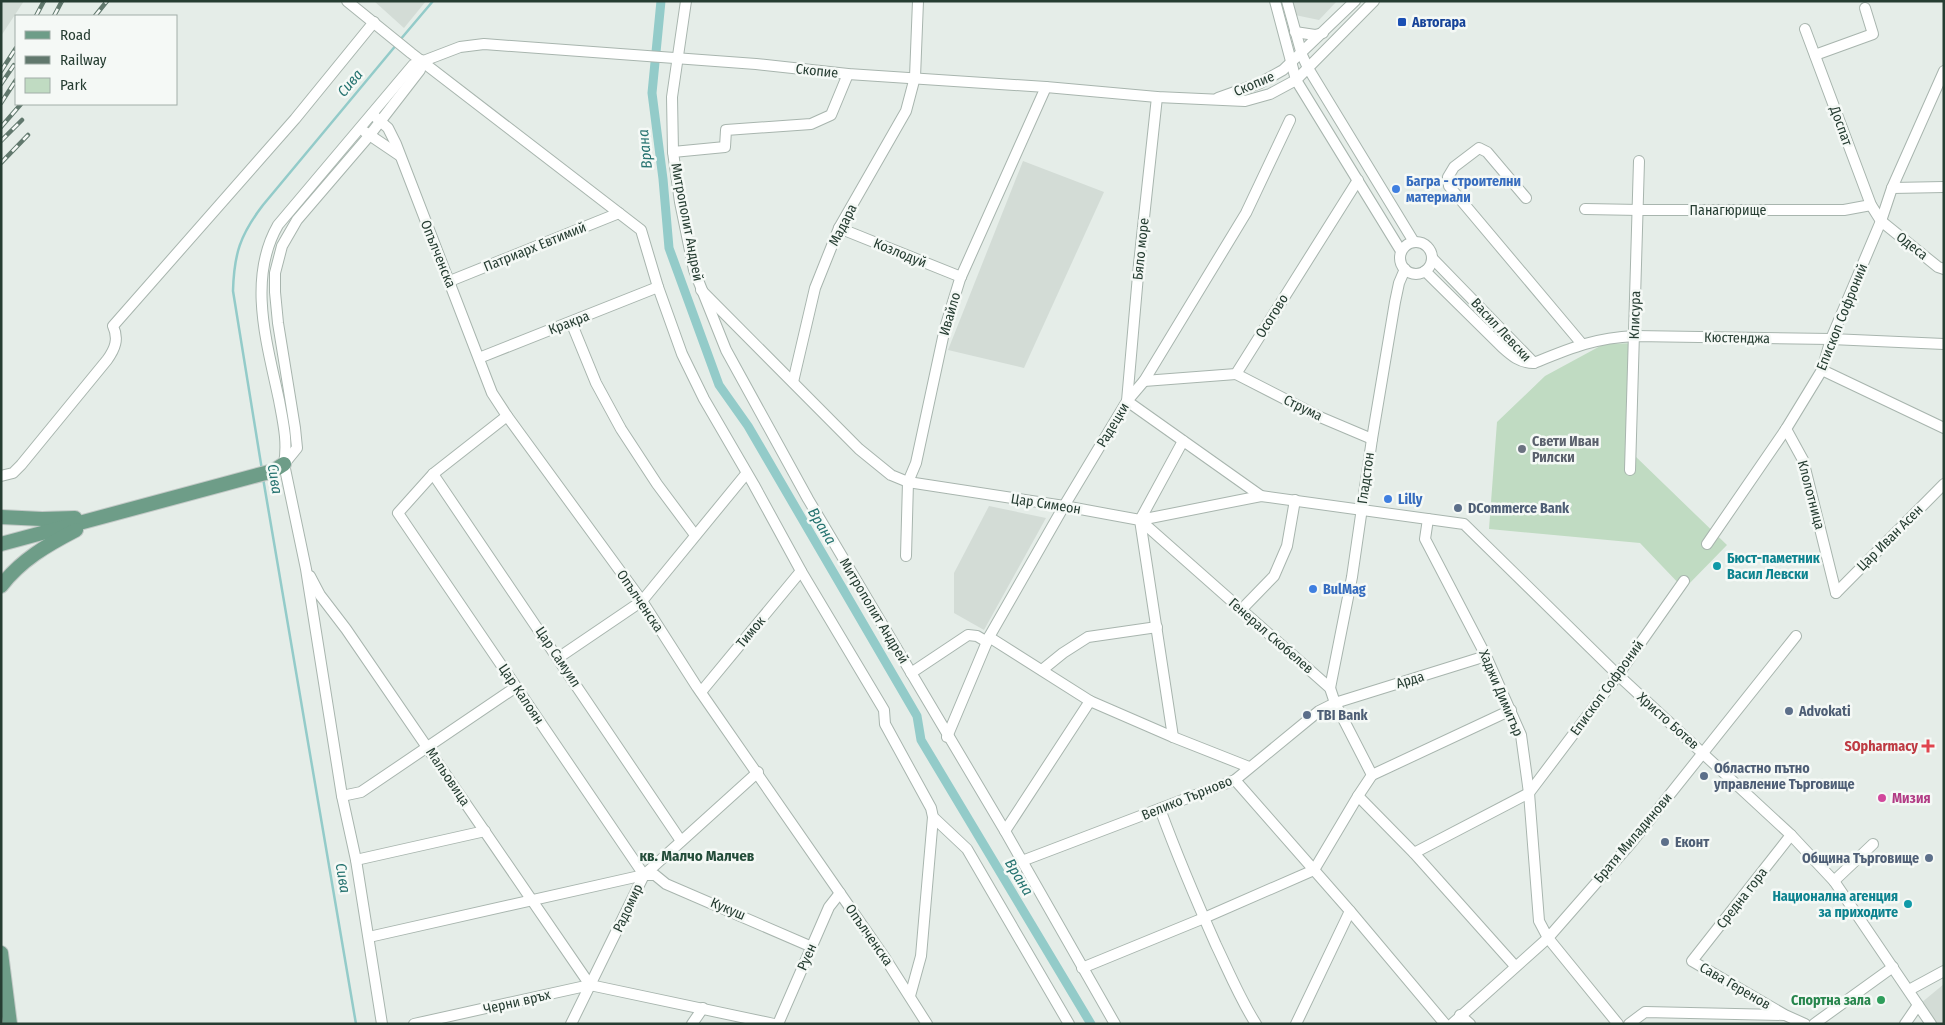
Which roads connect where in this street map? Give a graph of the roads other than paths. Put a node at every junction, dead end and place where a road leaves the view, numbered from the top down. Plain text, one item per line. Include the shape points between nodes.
1 (347, 1) edge
2 (686, 1) edge
3 (918, 1) edge
4 (1275, 1) edge
5 (1287, 1) edge
6 (1356, 1) edge
7 (1374, 1) edge
8 (358, 5) edge
9 (1865, 8) dead end
10 (374, 22) junction
11 (1805, 29) dead end
12 (1295, 32) junction
13 (1324, 32) junction
14 (1302, 55) junction
15 (1815, 55) junction
16 (673, 58) junction
17 (421, 60) junction
18 (1291, 64) junction
19 (1308, 68) junction
20 (1944, 71) edge
21 (848, 74) junction
22 (915, 77) junction
23 (1296, 80) junction
24 (1046, 87) junction
25 (1157, 97) junction
26 (1214, 100) junction
27 (372, 114) junction
28 (1290, 120) dead end
29 (381, 121) junction
30 (360, 128) junction
31 (369, 136) junction
32 (673, 152) junction
33 (399, 155) junction
34 (1639, 161) dead end
35 (1358, 180) junction
36 (1944, 187) edge
37 (1892, 188) junction
38 (1526, 198) dead end
39 (1870, 205) junction
40 (1585, 208) dead end
41 (1639, 210) junction
42 (619, 213) junction
43 (1881, 221) junction
44 (839, 228) junction
45 (1414, 242) junction
46 (1401, 251) junction
47 (1432, 258) junction
48 (1405, 269) junction
49 (1944, 269) edge
50 (1425, 271) junction
51 (961, 277) junction
52 (450, 281) junction
53 (658, 287) junction
54 (701, 290) junction
55 (570, 322) junction
56 (1635, 336) junction
57 (1831, 340) junction
58 (1582, 344) junction
59 (1944, 344) edge
60 (479, 358) junction
61 (1534, 363) junction
62 (1822, 370) junction
63 (1236, 374) junction
64 (1144, 381) junction
65 (792, 382) junction
66 (1127, 402) junction
67 (507, 416) junction
68 (1944, 428) edge
69 (1786, 429) junction
70 (1372, 439) junction
71 (1183, 441) junction
72 (278, 468) junction
73 (1630, 470) dead end
74 (433, 474) junction
75 (746, 474) junction
76 (1, 476) edge
77 (908, 482) junction
78 (1944, 484) edge
79 (1260, 496) junction
80 (1294, 500) junction
81 (1064, 506) junction
82 (1362, 509) junction
83 (1, 517) edge
84 (104, 517) junction
85 (1428, 519) junction
86 (1140, 520) junction
87 (1464, 524) joint
88 (695, 535) junction
89 (1, 544) edge
90 (1707, 544) dead end
91 (906, 556) dead end
92 (306, 569) junction
93 (801, 571) junction
94 (1684, 581) dead end
95 (1, 586) edge
96 (1836, 593) joint
97 (642, 601) junction
98 (1241, 610) junction
99 (1157, 627) junction
100 (1796, 636) dead end
101 (988, 639) junction
102 (1486, 656) junction
103 (558, 658) junction
104 (1042, 670) junction
105 (910, 673) junction
106 (1618, 675) junction
107 (516, 687) junction
108 (1330, 688) junction
109 (701, 692) junction
110 (1090, 701) junction
111 (1334, 703) junction
112 (1511, 710) junction
113 (948, 737) junction
114 (1173, 737) junction
115 (427, 746) junction
116 (1703, 753) junction
117 (1249, 767) junction
118 (758, 772) junction
119 (1372, 775) junction
120 (1235, 780) junction
121 (1529, 793) junction
122 (342, 796) junction
123 (1358, 796) junction
124 (1160, 809) junction
125 (933, 817) junction
126 (485, 831) junction
127 (1005, 831) junction
128 (1791, 835) junction
129 (681, 841) junction
130 (1874, 844) dead end
131 (1414, 854) junction
132 (356, 860) junction
133 (1022, 861) junction
134 (1314, 870) junction
135 (644, 875) junction
136 (1834, 881) junction
137 (840, 893) junction
138 (533, 901) junction
139 (1350, 911) junction
140 (1204, 918) junction
141 (369, 937) junction
142 (1548, 938) junction
143 (812, 947) junction
144 (1, 952) edge
145 (1692, 961) joint
146 (1515, 966) junction
147 (1893, 967) junction
148 (1082, 968) junction
149 (1944, 970) edge
150 (590, 985) junction
151 (1909, 990) junction
152 (910, 996) junction
153 (1918, 1005) junction
154 (703, 1008) junction
155 (1460, 1015) junction
156 (1785, 1015) junction
157 (10, 1024) edge
158 (382, 1024) edge
159 (414, 1024) edge
160 (571, 1024) edge
161 (692, 1024) edge
162 (776, 1024) edge
163 (927, 1024) edge
164 (1069, 1024) edge
165 (1115, 1024) edge
166 (1256, 1024) edge
167 (1296, 1024) edge
168 (1445, 1024) edge
169 (1452, 1024) edge
170 (1470, 1024) edge
171 (1618, 1024) edge
172 (1629, 1024) edge
173 (1805, 1024) edge
174 (1814, 1024) edge
175 (1904, 1024) edge
176 (1931, 1024) edge

1 - 8 street
2 - 16 street, Митрополит Андрей
3 - 22 street, Мадара
4 - 18 street
5 - 12 street
6 - 13 street, Скопие
7 - 19 street, Скопие
8 - 10 street
9 - 15 street via 1873,34
10 - 17 street
10 - 76 street via 295,119 113,326 116,334 114,349 107,360 21,465 13,473
11 - 15 street, Доспат
12 - 13 street via 1315,35
12 - 14 street
13 - 14 street, Скопие
14 - 18 street, Скопие
14 - 19 street
15 - 39 street, Доспат
16 - 17 street, Скопие via 484,44 460,47
16 - 21 street, Скопие
16 - 32 street, Митрополит Андрей
17 - 27 street via 413,64
17 - 29 street via 420,70
17 - 42 street
18 - 23 street
18 - 26 street, Скопие via 1260,83
19 - 23 street, Скопие
19 - 45 street
20 - 37 street, Епископ Софроний
21 - 22 street, Скопие
21 - 32 street via 831,115 818,121 726,130 725,148
22 - 24 street, Скопие
22 - 44 street, Мадара via 906,111
23 - 26 street, Скопие via 1284,88 1245,101
23 - 35 street
24 - 25 street, Скопие
24 - 51 street, Ивайло
25 - 26 street, Скопие
25 - 66 street, Бяло море
27 - 29 street, Опълченска
27 - 30 street
28 - 64 street, Радецки via 1246,213
29 - 31 street
29 - 33 street, Опълченска via 392,135
30 - 31 street
30 - 72 street via 278,225 265,257 261,291 265,330 287,448
31 - 33 street
31 - 72 street via 297,220 282,246 275,273 275,292 297,448
32 - 54 street, Митрополит Андрей via 683,219
33 - 52 street, Опълченска
34 - 41 street, Клисура
35 - 46 street
35 - 63 street, Осогово
36 - 37 street
37 - 43 street, Епископ Софроний
38 - 58 street via 1487,152 1479,148 1454,167 1448,176 1449,186
39 - 41 street, Панагюрище via 1844,210
39 - 43 street, Доспат
40 - 41 street, Панагюрище
41 - 56 street, Клисура
42 - 52 street, Патриарх Евтимий
42 - 53 street via 641,230
43 - 49 street, Одеса
43 - 57 street, Епископ Софроний
44 - 51 street, Козлодуй
44 - 65 street, Мадара via 815,288
45 - 46 street
45 - 47 street via 1429,248
46 - 48 street via 1400,261
47 - 50 street
47 - 61 street, Васил Левски
48 - 50 street via 1417,274
48 - 70 street, Гладстон via 1394,302
50 - 61 street, Васил Левски via 1507,352 1519,360
51 - 77 street, Ивайло via 945,328 916,463
52 - 60 street, Опълченска
53 - 55 street, Кракра
53 - 75 street via 682,354
54 - 65 street, Цар Симеон
54 - 105 street, Митрополит Андрей via 726,350
55 - 60 street, Кракра
55 - 88 street via 596,383 621,429
56 - 57 street, Кюстенджа
56 - 58 street, Кюстенджа via 1609,337
56 - 73 street, Клисура
57 - 59 street, Кюстенджа
57 - 62 street, Епископ Софроний
58 - 61 street, Кюстенджа
60 - 67 street, Опълченска via 492,393
62 - 68 street
62 - 69 street, Епископ Софроний
63 - 64 street
63 - 70 street, Струма
64 - 66 street, Радецки
65 - 77 street, Цар Симеон via 859,449 891,475
66 - 71 street
66 - 81 street, Радецки
67 - 74 street
67 - 97 street, Опълченска
69 - 90 street, Епископ Софроний
69 - 96 street, Клолотница via 1803,460
70 - 82 street, Гладстон
71 - 79 street
71 - 86 street
72 - 84 main road
72 - 92 street
74 - 103 street, Цар Самуил
74 - 107 street, Цар Калоян via 398,513
75 - 88 street
75 - 93 street
77 - 81 street, Цар Симеон
77 - 91 street, Ивайло
78 - 96 street, Цар Иван Асен
79 - 80 street, Цар Симеон
79 - 86 street, Цар Симеон
80 - 82 street, Цар Симеон
80 - 98 street via 1287,546 1274,576
81 - 86 street, Цар Симеон
81 - 101 street, Радецки
82 - 85 street, Цар Симеон
82 - 108 street, Гладстон
83 - 84 main road
84 - 89 main road
84 - 95 main road via 37,552 21,563
85 - 87 street, Цар Симеон
85 - 102 street, Хаджи Димитър via 1425,539
86 - 98 street, Генерал Скобелев
86 - 99 street
87 - 106 street, Христо Ботев
88 - 97 street
92 - 115 street, Мальовица via 320,595
92 - 122 street
93 - 109 street, Тимок
93 - 125 street via 884,710 885,724
94 - 106 street, Епископ Софроний
97 - 103 street
97 - 109 street, Опълченска
98 - 108 street, Генерал Скобелев
99 - 104 street via 1088,637
99 - 114 street
100 - 116 street, Братя Миладинови
101 - 104 street
101 - 105 street via 968,635
101 - 113 street, Радецки
102 - 111 street, Арда
102 - 112 street, Хаджи Димитър
103 - 129 street, Цар Самуил
104 - 110 street
105 - 113 street, Митрополит Андрей
106 - 116 street, Христо Ботев
106 - 121 street, Епископ Софроний
107 - 115 street
107 - 135 street, Цар Калоян
108 - 111 street
109 - 118 street, Опълченска
110 - 114 street
110 - 127 street
111 - 117 street, Велико Търново via 1319,711
111 - 119 street
112 - 119 street
112 - 121 street, Хаджи Димитър via 1521,735
113 - 127 street, Митрополит Андрей
114 - 117 street
115 - 122 street via 361,792
115 - 126 street, Мальовица
116 - 128 street, Христо Ботев
116 - 142 street, Братя Миладинови via 1632,842
117 - 120 street, Велико Търново
118 - 129 street, Радомир
118 - 137 street, Опълченска
119 - 123 street
120 - 124 street, Велико Търново
120 - 134 street
121 - 131 street
121 - 142 street, Хаджи Димитър via 1538,922
122 - 132 street
123 - 131 street
123 - 134 street
124 - 133 street, Велико Търново
124 - 140 street
125 - 152 street via 921,956
125 - 164 street via 967,849
126 - 132 street
126 - 138 street, Мальовица
127 - 133 street, Митрополит Андрей
128 - 136 street, Христо Ботев
128 - 145 street, Средна гора
129 - 135 street, Радомир
130 - 136 street
131 - 146 street
132 - 141 street
133 - 148 street, Митрополит Андрей
134 - 139 street
134 - 140 street
135 - 138 street
135 - 143 street, Кукуш via 655,875 666,884
135 - 150 street, Радомир
136 - 147 street, Христо Ботев
137 - 143 street, Руен via 829,907
137 - 152 street, Опълченска
138 - 141 street
138 - 150 street, Мальовица
139 - 167 street
139 - 168 street
140 - 148 street
140 - 166 street via 1243,1004
141 - 158 street
142 - 146 street, Братя Миладинови
142 - 171 street, Хаджи Димитър
143 - 162 street, Руен
144 - 157 main road
145 - 156 street, Сава Геренов
146 - 155 street, Братя Миладинови
147 - 151 street, Христо Ботев
147 - 174 street
148 - 165 street, Митрополит Андрей
149 - 151 street
150 - 154 street
150 - 159 street, Черни връх
150 - 160 street, Радомир
151 - 153 street, Христо Ботев
152 - 163 street, Опълченска
153 - 175 street
153 - 176 street, Христо Ботев
154 - 161 street
154 - 162 street
155 - 169 street, Братя Миладинови
155 - 170 street
156 - 172 street via 1645,1012
156 - 173 street, Сава Геренов

